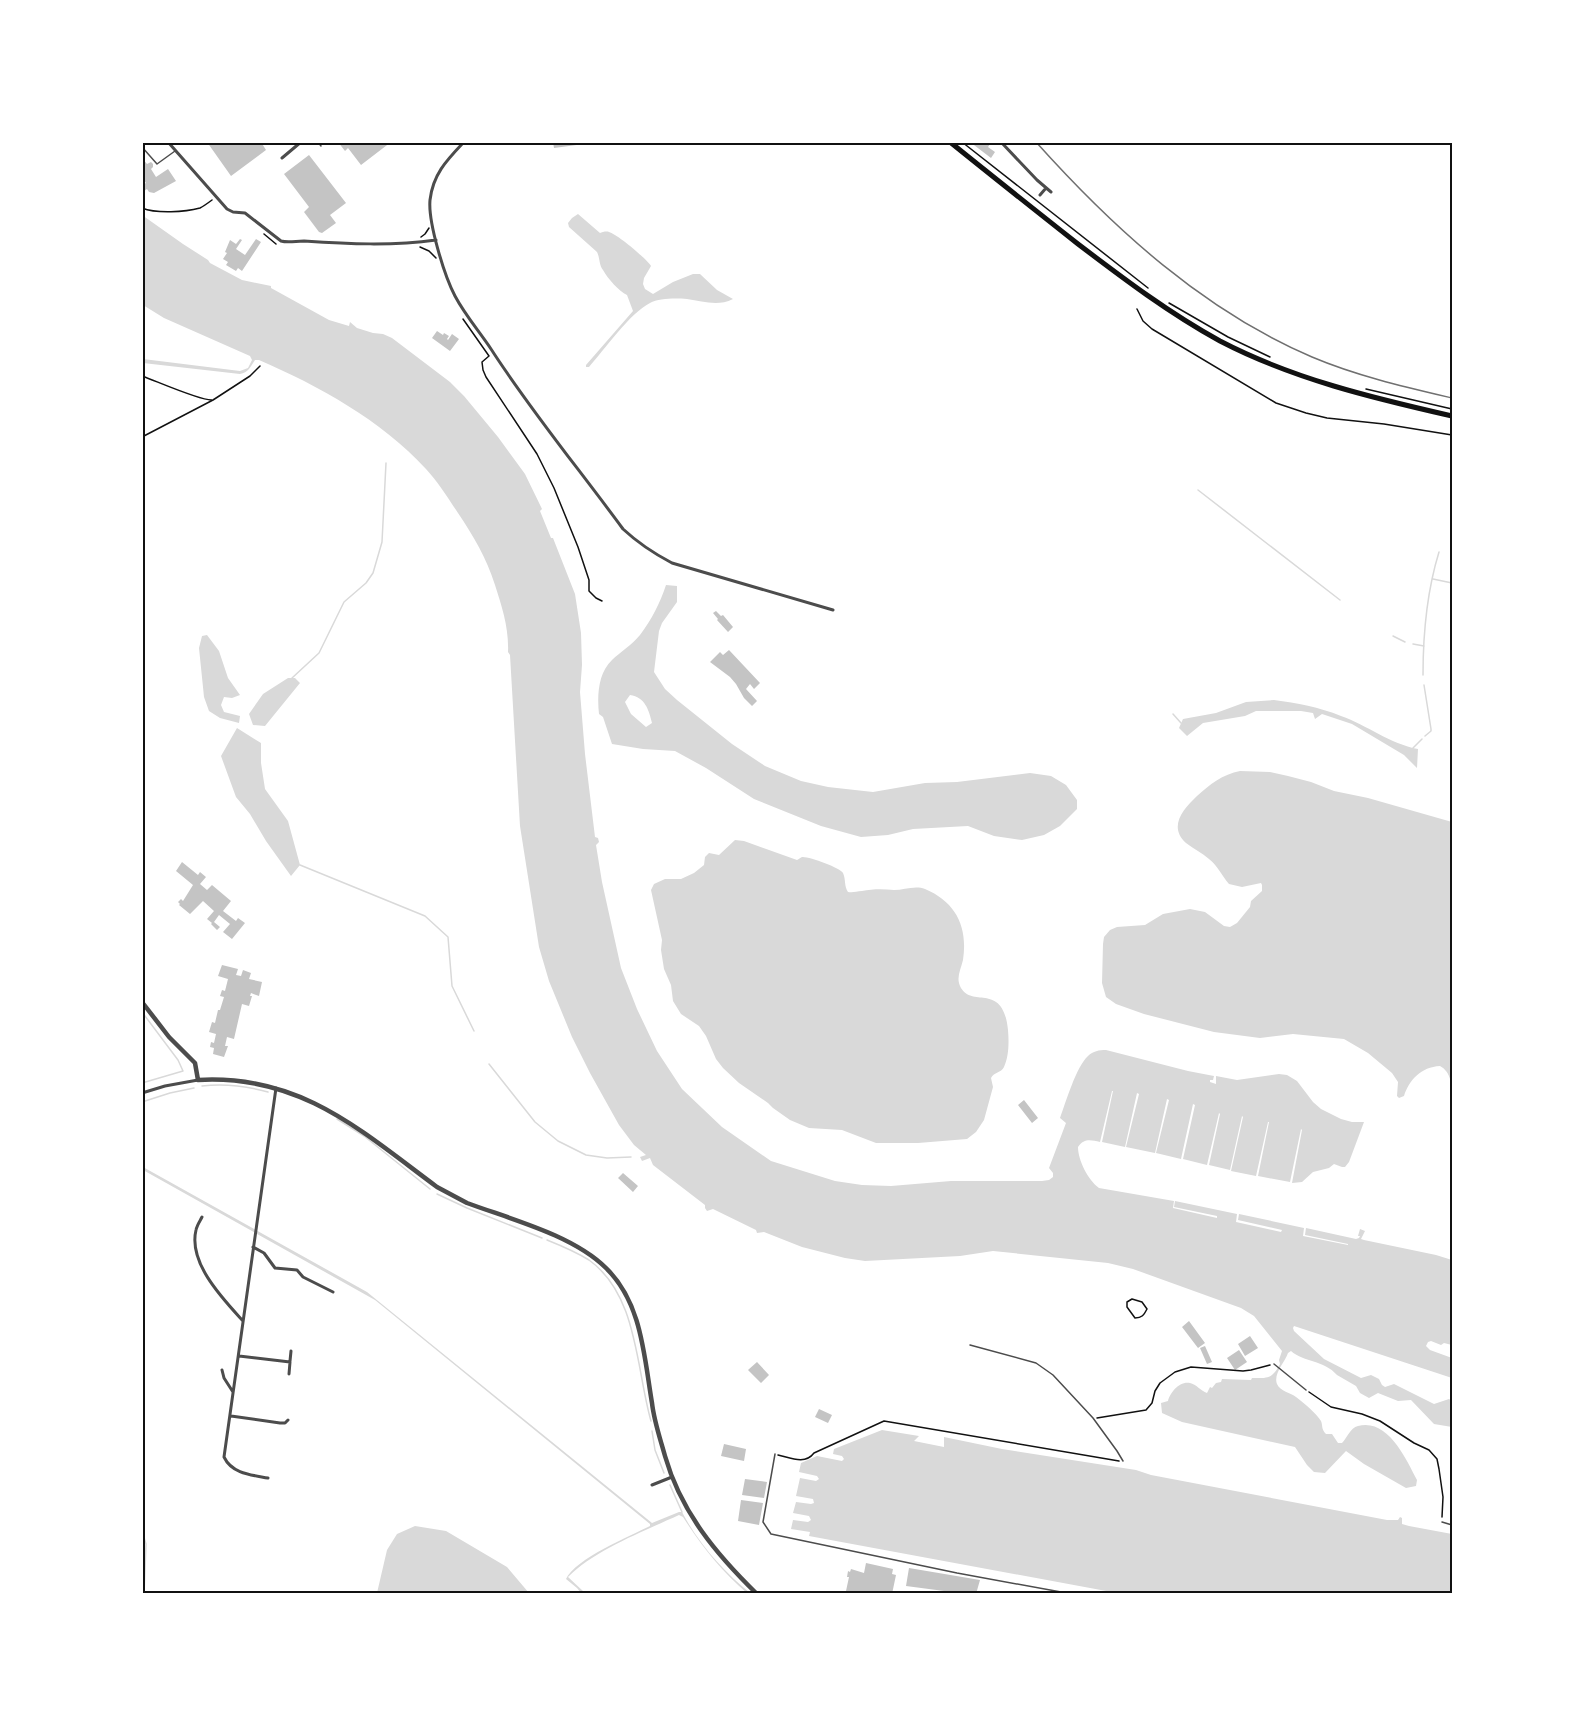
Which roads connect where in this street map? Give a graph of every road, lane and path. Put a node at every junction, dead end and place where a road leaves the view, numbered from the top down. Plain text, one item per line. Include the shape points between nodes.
1 (168, 142) edge
2 (301, 142) edge
3 (318, 142) edge
4 (464, 142) edge
5 (950, 142) edge
6 (962, 142) edge
7 (1001, 142) edge
8 (321, 146) dead end
9 (142, 147) edge
10 (175, 151) junction
11 (282, 158) dead end
12 (1046, 188) junction
13 (1052, 192) dead end
14 (1040, 195) dead end
15 (214, 199) dead end
16 (142, 208) edge
17 (431, 218) junction
18 (420, 237) dead end
19 (436, 240) junction
20 (413, 244) junction
21 (438, 261) dead end
22 (1147, 287) dead end
23 (1165, 300) dead end
24 (1137, 309) dead end
25 (476, 338) dead end
26 (1272, 358) dead end
27 (260, 366) dead end
28 (142, 376) edge
29 (1358, 387) dead end
30 (213, 399) junction
31 (1452, 410) edge
32 (1452, 416) edge
33 (1452, 435) edge
34 (142, 437) edge
35 (603, 601) dead end
36 (832, 610) dead end
37 (142, 1002) edge
38 (198, 1080) junction
39 (276, 1088) junction
40 (142, 1093) edge
41 (202, 1217) dead end
42 (253, 1247) junction
43 (333, 1292) dead end
44 (1137, 1299) joint
45 (243, 1321) junction
46 (970, 1345) dead end
47 (291, 1351) dead end
48 (238, 1356) junction
49 (290, 1362) junction
50 (1275, 1365) joint
51 (222, 1370) dead end
52 (289, 1374) dead end
53 (1306, 1390) joint
54 (234, 1393) junction
55 (230, 1416) junction
56 (1093, 1418) junction
57 (288, 1420) dead end
58 (775, 1454) joint
59 (1123, 1461) joint
60 (672, 1477) junction
61 (267, 1478) dead end
62 (652, 1485) dead end
63 (1442, 1522) joint
64 (1452, 1525) edge
65 (757, 1593) edge
66 (1072, 1593) edge

1 - 10 street
2 - 11 street
3 - 8 lane
4 - 17 street via 444,162 433,184
5 - 32 main road via 1130,284 1222,341 1308,378
6 - 22 path
7 - 12 street
9 - 10 lane via 157,164
10 - 20 street via 227,208 245,213 280,241
12 - 13 street
12 - 14 street
15 - 16 path via 201,207 171,211
17 - 18 path via 427,219 427,231
17 - 19 street
19 - 20 street
19 - 36 street via 456,298 557,441 635,541 672,563
20 - 21 path via 429,251
23 - 26 path
24 - 33 path via 1152,329 1276,403 1327,418
25 - 35 path via 489,356 482,362 486,377 537,454 562,507 589,580 589,591
27 - 30 path
28 - 30 path
29 - 31 path
30 - 34 path
37 - 38 street via 195,1063
38 - 39 street via 238,1080
38 - 40 street
39 - 42 street
39 - 60 street via 347,1121 452,1196 571,1244 607,1268 626,1294 640,1329 655,1423
41 - 45 street via 195,1231 202,1267 208,1281
42 - 43 street via 264,1253 275,1268 297,1270
42 - 45 street
44 - 44 path via 1147,1309 1140,1318 1127,1307 1127,1302
45 - 48 street
46 - 56 lane via 1036,1363 1053,1375
47 - 49 street
48 - 49 street
48 - 54 street
49 - 52 street
50 - 53 lane
50 - 56 path via 1243,1371 1191,1367 1160,1383 1146,1410
51 - 54 street
53 - 63 path via 1331,1407 1372,1417 1432,1452 1437,1459 1443,1497
54 - 55 street
55 - 57 street via 280,1423
55 - 61 street via 224,1457 231,1467 243,1473
56 - 59 lane
58 - 59 path via 801,1460 812,1457 884,1421
58 - 66 lane via 763,1522 771,1534
60 - 62 street
60 - 65 street via 697,1527
63 - 64 lane

